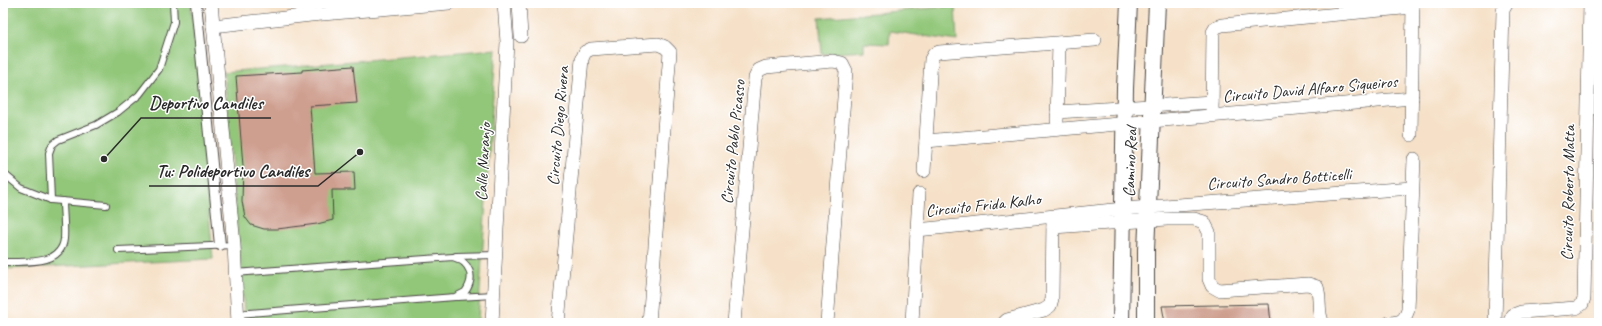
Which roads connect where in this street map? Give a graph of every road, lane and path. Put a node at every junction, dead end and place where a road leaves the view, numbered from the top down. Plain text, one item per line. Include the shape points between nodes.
1 (173, 3) edge
2 (196, 3) edge
3 (211, 3) edge
4 (449, 3) edge
5 (504, 3) edge
6 (519, 3) edge
7 (1129, 3) edge
8 (1157, 3) edge
9 (1507, 3) edge
10 (1590, 3) edge
11 (407, 5) edge
12 (1413, 5) edge
13 (311, 9) edge
14 (213, 26) junction
15 (521, 36) dead end
16 (1095, 40) dead end
17 (1059, 43) junction
18 (1412, 98) junction
19 (1212, 102) junction
20 (1057, 112) junction
21 (1151, 113) junction
22 (1124, 115) junction
23 (1212, 115) junction
24 (1057, 129) junction
25 (1411, 135) dead end
26 (926, 141) junction
27 (1414, 159) dead end
28 (924, 171) dead end
29 (3, 173) edge
30 (1412, 188) junction
31 (920, 194) dead end
32 (50, 200) junction
33 (63, 201) junction
34 (106, 205) dead end
35 (1147, 214) junction
36 (1122, 216) junction
37 (1053, 221) junction
38 (917, 230) junction
39 (220, 245) junction
40 (234, 245) junction
41 (118, 250) dead end
42 (496, 255) junction
43 (452, 257) junction
44 (3, 262) edge
45 (235, 273) junction
46 (494, 295) junction
47 (455, 297) junction
48 (238, 318) edge
49 (492, 323) edge
50 (558, 323) edge
51 (649, 323) edge
52 (734, 323) edge
53 (828, 323) edge
54 (912, 323) edge
55 (1004, 323) edge
56 (1121, 323) edge
57 (1146, 323) edge
58 (1323, 323) edge
59 (1389, 323) edge
60 (1495, 323) edge
61 (1509, 323) edge

1 - 32 lane via 174,22 159,69 139,95 96,125 58,140 52,145 49,153
2 - 39 street
3 - 14 street
4 - 11 street
5 - 42 street, Calle Naranjo via 507,42
6 - 15 street
7 - 22 street, Camino Real
8 - 21 street, Camino Real
9 - 60 street via 1503,10
10 - 61 street, Circuito Roberto Matta via 1584,298 1582,304 1576,308 1521,312 1513,316
11 - 13 street
12 - 18 street, Circuito David Alfaro Siqueiros
12 - 19 street, Circuito David Alfaro Siqueiros via 1216,27 1213,32
13 - 14 street
14 - 40 street
16 - 17 street
17 - 20 street
17 - 26 street via 934,54 931,59
18 - 23 street, Circuito David Alfaro Siqueiros
18 - 25 street, Circuito David Alfaro Siqueiros
19 - 21 street, Circuito David Alfaro Siqueiros
19 - 23 street, Circuito David Alfaro Siqueiros
20 - 22 street
20 - 24 street
21 - 22 street, Circuito David Alfaro Siqueiros
21 - 23 street, Circuito David Alfaro Siqueiros
21 - 35 street, Camino Real
22 - 24 street
22 - 36 street, Camino Real
24 - 26 street
26 - 28 street
27 - 30 street
29 - 32 lane via 21,188
30 - 35 street, Circuito Sandro Botticelli
30 - 59 street via 1408,310 1406,317 1399,322
31 - 38 street, Circuito Frida Kalho
32 - 33 lane
33 - 34 lane
33 - 44 lane via 64,240 59,253 46,260
35 - 36 street, Circuito Frida Kalho
35 - 57 street, Camino Real
35 - 58 street via 1204,222 1209,232 1209,279 1212,286 1219,290 1308,284 1317,287
36 - 37 street, Circuito Frida Kalho
36 - 56 street, Camino Real
37 - 38 street, Circuito Frida Kalho
37 - 55 street, Circuito Frida Kalho via 1050,306
38 - 54 street, Circuito Frida Kalho
39 - 40 lane
39 - 41 lane
40 - 45 street
42 - 43 lane
42 - 46 street, Calle Naranjo
43 - 45 lane
43 - 47 lane via 465,263 471,277 465,292
45 - 48 street
46 - 47 lane
46 - 49 street, Calle Naranjo
47 - 48 lane
50 - 51 street, Circuito Diego Rivera via 582,59 585,52 591,49 658,44 670,52
52 - 53 street, Circuito Pablo Picasso via 755,78 759,70 766,67 833,60 842,63 846,71

